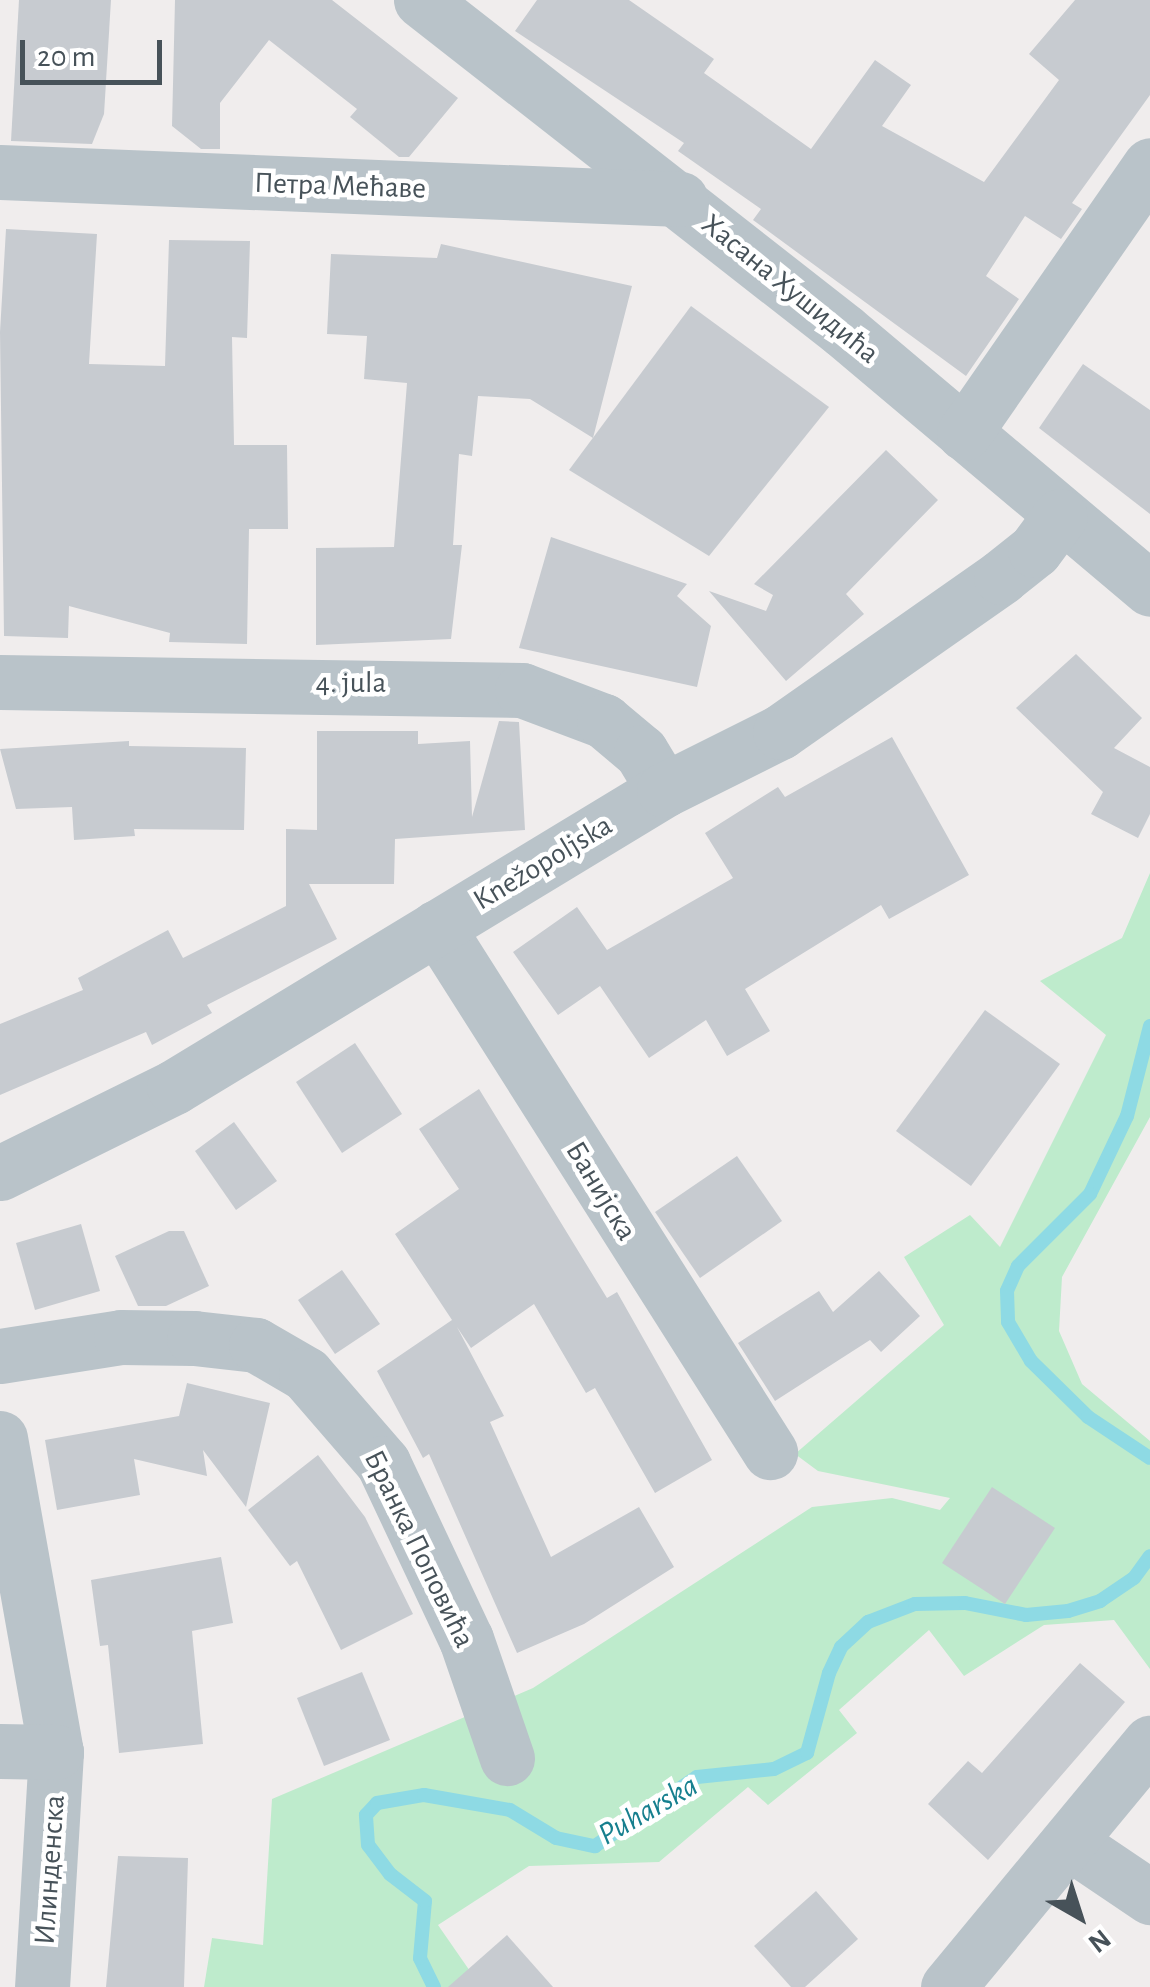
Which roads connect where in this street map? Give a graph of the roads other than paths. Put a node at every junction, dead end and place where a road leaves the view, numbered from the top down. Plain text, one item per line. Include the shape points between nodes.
1 (421, 0) edge
2 (1150, 165) edge
3 (0, 172) edge
4 (680, 199) junction
5 (964, 433) junction
6 (1060, 516) junction
7 (1150, 589) edge
8 (0, 682) edge
9 (664, 790) junction
10 (437, 927) junction
11 (0, 1173) edge
12 (0, 1356) edge
13 (0, 1438) edge
14 (770, 1452) dead end
15 (0, 1752) edge
16 (56, 1752) junction
17 (507, 1758) dead end
18 (1144, 1761) edge
19 (1070, 1843) junction
20 (1150, 1897) edge
21 (42, 1987) edge
22 (948, 1987) edge

1 - 4 street, Хасана Хушидића
2 - 5 street
3 - 4 street, Петра Мећаве
4 - 5 street, Хасана Хушидића
5 - 6 street, Хасана Хушидића
6 - 7 street, Хасана Хушидића
6 - 9 street, Knežopoljska via 1035,550 811,711
8 - 9 street, 4. jula via 522,690 604,721 641,752
9 - 10 street, Knežopoljska
10 - 11 street, Knežopoljska via 174,1087
10 - 14 street, Банијска
12 - 17 street, Бранка Поповића via 121,1337 194,1338 256,1344 306,1374 383,1463 466,1639
13 - 16 street, Илинденска
15 - 16 street, Илинденска
16 - 21 street, Илинденска
18 - 19 street
19 - 20 street
19 - 22 street

